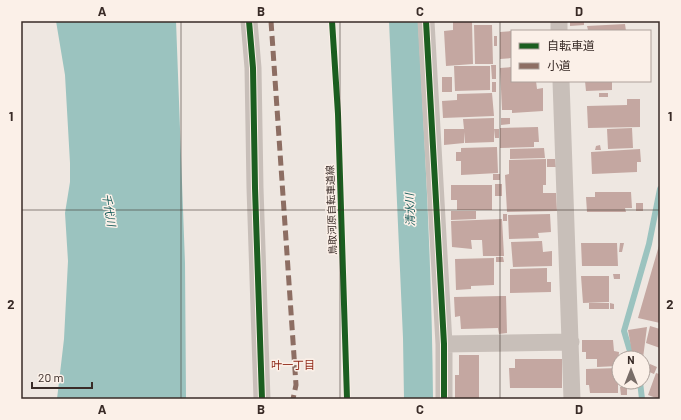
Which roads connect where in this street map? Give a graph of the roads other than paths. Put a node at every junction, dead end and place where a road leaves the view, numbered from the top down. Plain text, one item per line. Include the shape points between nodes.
1 (250, 21) edge
2 (426, 21) edge
3 (561, 82) edge
4 (571, 342) junction
5 (444, 344) junction
6 (262, 399) edge
7 (444, 399) edge
8 (572, 399) edge

1 - 6 street
2 - 5 street
3 - 4 street
4 - 5 street
4 - 8 street
5 - 7 street

